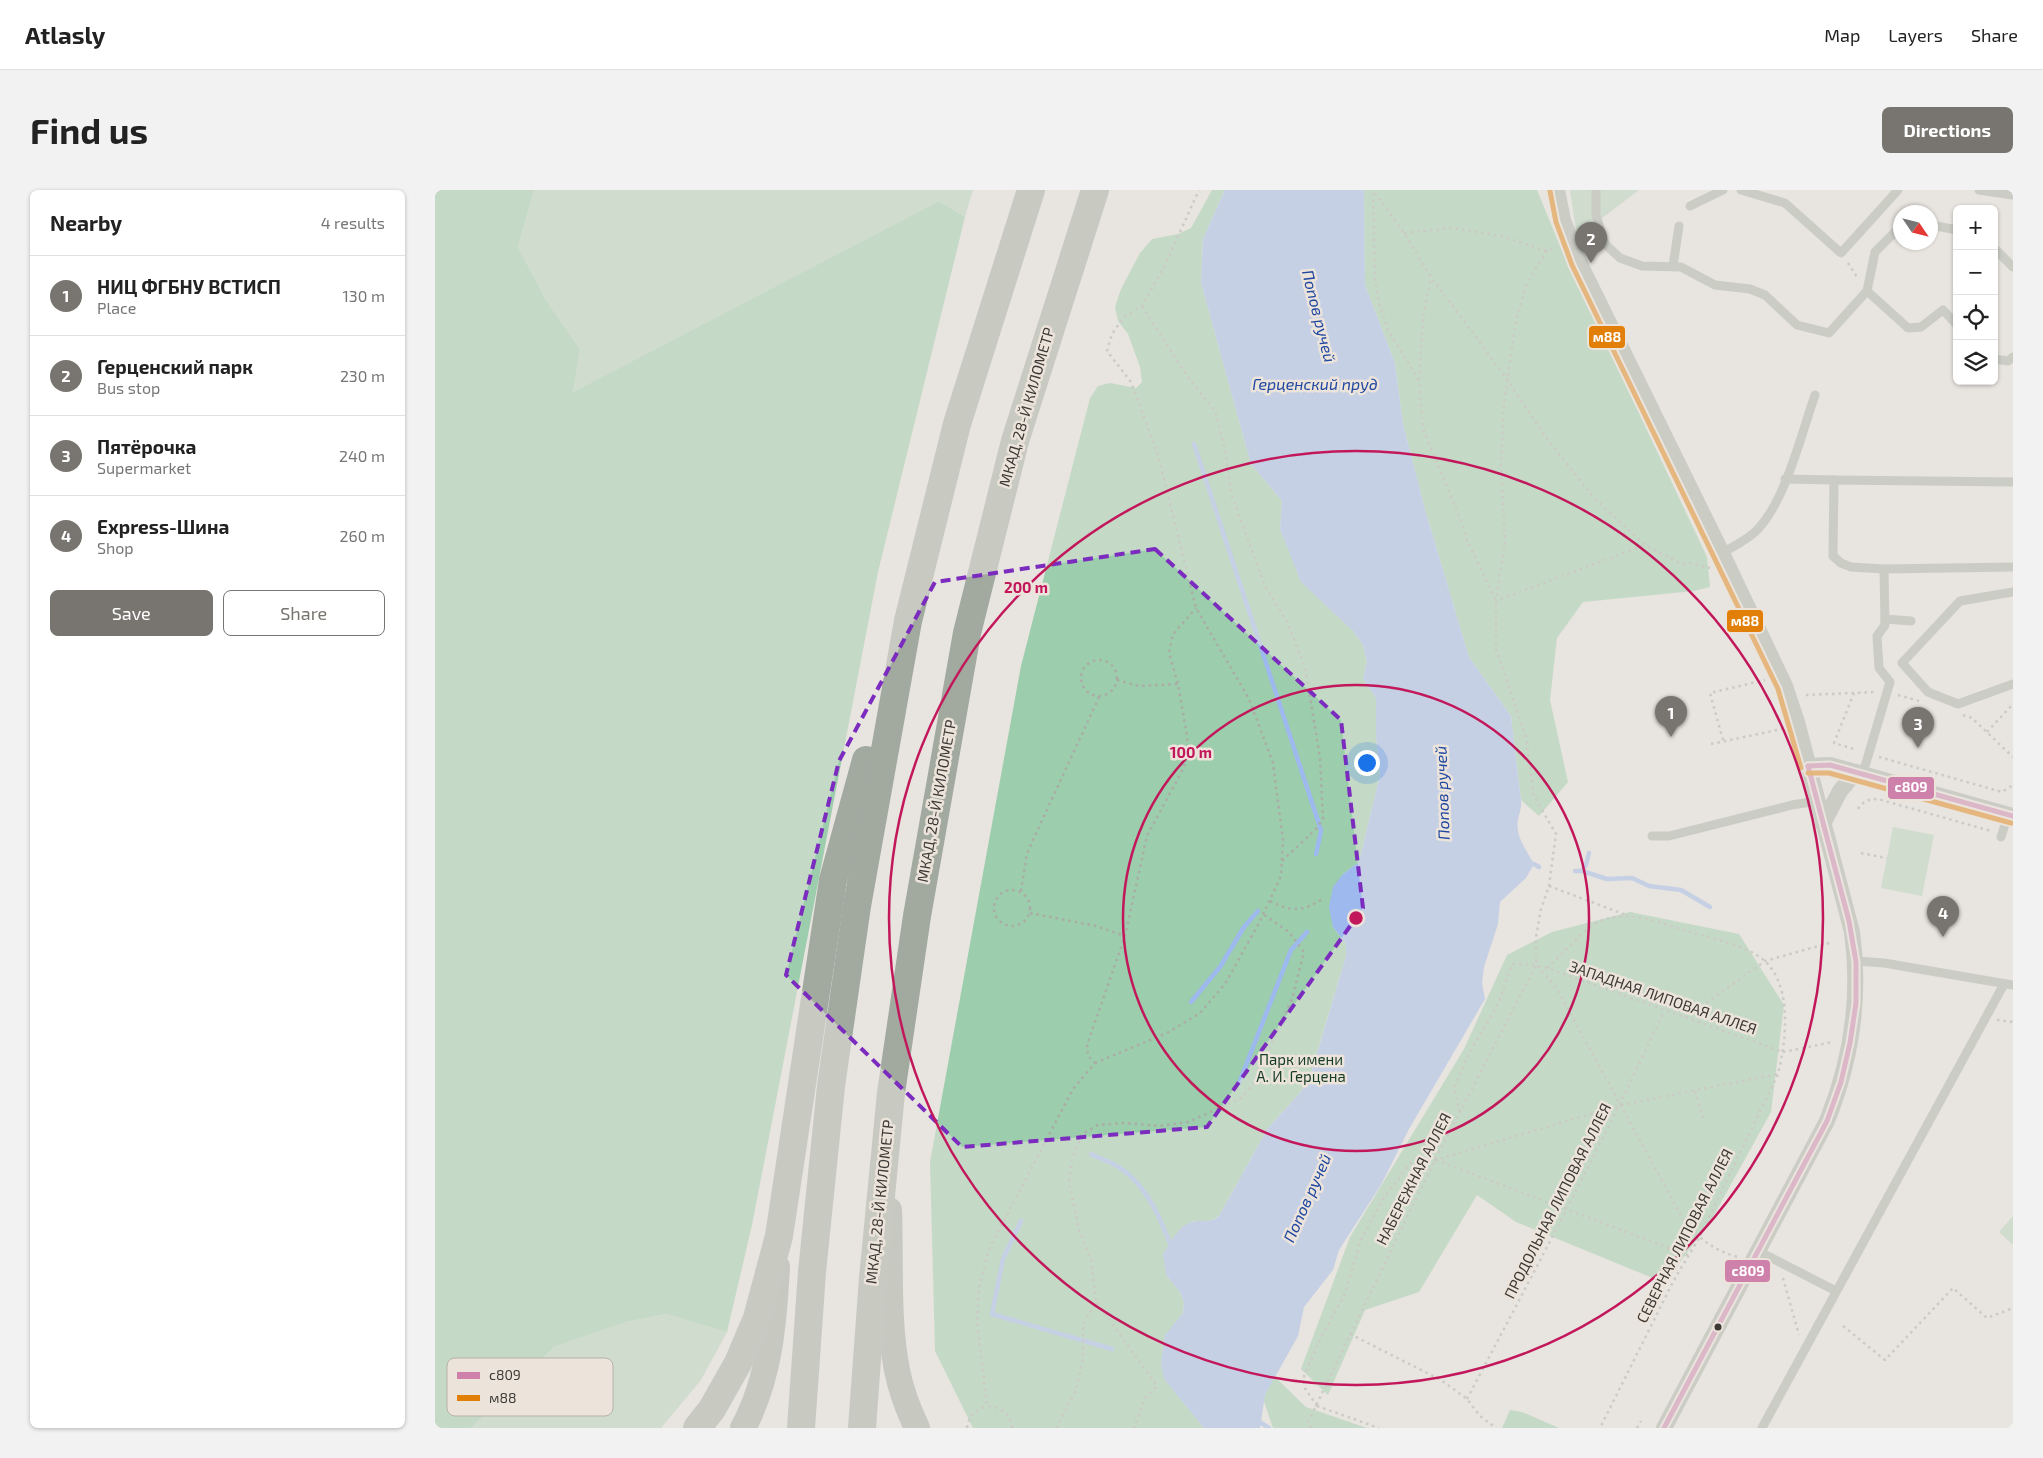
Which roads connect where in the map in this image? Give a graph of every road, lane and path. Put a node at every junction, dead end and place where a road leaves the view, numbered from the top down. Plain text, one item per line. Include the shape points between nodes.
1 (1031, 190) edge
2 (1095, 190) edge
3 (1199, 190) edge
4 (1557, 190) edge
5 (1596, 190) edge
6 (1723, 190) edge
7 (1741, 190) edge
8 (1898, 190) edge
9 (1979, 190) edge
10 (1374, 191) edge
11 (2013, 195) edge
12 (1690, 206) dead end
13 (1679, 226) dead end
14 (1938, 226) edge
15 (1953, 229) edge
16 (1404, 233) junction
17 (1893, 234) edge
18 (1557, 247) dead end
19 (1996, 250) edge
20 (1547, 251) junction
21 (1841, 253) junction
22 (1673, 266) junction
23 (2013, 267) edge
24 (1431, 277) junction
25 (1867, 291) junction
26 (1142, 306) junction
27 (1953, 321) edge
28 (2013, 356) edge
29 (1998, 360) edge
30 (1507, 378) junction
31 (1419, 381) junction
32 (1815, 395) dead end
33 (1785, 479) junction
34 (1834, 480) junction
35 (2013, 482) edge
36 (931, 523) junction
37 (1645, 545) junction
38 (1723, 553) junction
39 (2013, 567) edge
40 (1710, 568) dead end
41 (1884, 569) junction
42 (2013, 592) edge
43 (1496, 600) junction
44 (1197, 608) junction
45 (1885, 619) junction
46 (1911, 621) dead end
47 (1117, 680) junction
48 (1766, 680) dead end
49 (1891, 683) junction
50 (1178, 684) junction
51 (2013, 684) edge
52 (1855, 693) junction
53 (1100, 695) junction
54 (1806, 696) dead end
55 (1925, 703) dead end
56 (2013, 704) edge
57 (1963, 715) dead end
58 (1782, 729) dead end
59 (1987, 732) junction
60 (1723, 740) junction
61 (1711, 744) dead end
62 (1869, 754) junction
63 (2013, 757) edge
64 (1808, 766) junction
65 (1860, 773) junction
66 (2013, 785) edge
67 (1817, 801) junction
68 (1858, 809) dead end
69 (2010, 816) edge
70 (1823, 824) junction
71 (2001, 835) joint
72 (1652, 836) dead end
73 (1861, 853) dead end
74 (1887, 858) dead end
75 (1282, 861) junction
76 (1549, 886) junction
77 (1021, 891) junction
78 (1324, 898) dead end
79 (1269, 901) junction
80 (1030, 912) junction
81 (1263, 914) junction
82 (1627, 915) junction
83 (1125, 936) junction
84 (1833, 942) dead end
85 (1856, 961) junction
86 (1765, 962) junction
87 (1536, 965) junction
88 (1547, 968) junction
89 (2009, 984) edge
90 (1664, 1011) junction
91 (1685, 1018) junction
92 (1836, 1041) dead end
93 (1783, 1052) junction
94 (1095, 1063) junction
95 (1777, 1074) junction
96 (1695, 1090) junction
97 (891, 1093) junction
98 (1621, 1106) junction
99 (1460, 1114) junction
100 (1705, 1120) dead end
101 (1435, 1160) junction
102 (1719, 1167) dead end
103 (1731, 1174) junction
104 (1568, 1209) junction
105 (779, 1236) junction
106 (1699, 1238) junction
107 (1758, 1251) junction
108 (1690, 1256) junction
109 (1740, 1258) dead end
110 (1779, 1262) junction
111 (1836, 1291) junction
112 (1097, 1302) junction
113 (2013, 1308) edge
114 (1843, 1326) dead end
115 (1350, 1334) junction
116 (1804, 1350) junction
117 (866, 1368) junction
118 (1467, 1399) junction
119 (987, 1406) junction
120 (1317, 1406) junction
121 (1641, 1421) dead end
122 (697, 1428) edge
123 (743, 1428) edge
124 (801, 1428) edge
125 (863, 1428) edge
126 (868, 1428) edge
127 (917, 1428) edge
128 (967, 1428) edge
129 (1012, 1428) edge
130 (1056, 1428) edge
131 (1134, 1428) edge
132 (1311, 1428) edge
133 (1379, 1428) edge
134 (1496, 1428) edge
135 (1600, 1428) edge
136 (1637, 1428) edge
137 (1664, 1428) edge
138 (1762, 1428) edge

1 - 36 highway via 957,424
2 - 97 highway, МКАД, 28-Й КИЛОМЕТР via 1015,441 967,633 914,933
3 - 26 path via 1165,265
4 - 38 street via 1563,220 1579,262
5 - 22 lane via 1596,215 1605,244 1620,258 1642,266
6 - 12 lane
7 - 21 lane via 1785,203
8 - 21 lane
9 - 11 lane
10 - 16 path
10 - 31 path via 1375,279 1379,303 1388,330
13 - 22 lane
14 - 15 lane
16 - 20 path via 1453,228 1501,236
16 - 24 path
17 - 25 lane via 1875,252
18 - 20 path
19 - 23 lane
20 - 30 path via 1527,282 1516,320
21 - 25 path
22 - 25 lane via 1715,285 1750,289 1765,295 1797,326 1829,333
24 - 30 path
24 - 31 path via 1421,331
25 - 27 lane via 1908,328 1921,327 1943,310
26 - 44 path via 1124,317 1111,334 1107,351 1131,382 1158,455
26 - 75 path via 1187,376 1215,410 1231,493 1265,586 1287,622 1305,667 1320,758 1323,819
28 - 29 lane via 2008,361
30 - 37 path via 1543,435 1593,498
30 - 43 path via 1501,464 1505,542
31 - 43 path via 1423,429 1467,540
32 - 33 lane
33 - 34 lane
33 - 38 lane via 1769,516 1756,531
34 - 35 lane
34 - 41 lane via 1833,556 1851,567
36 - 105 highway via 833,880
36 - 124 highway via 908,621 843,991 820,1180
37 - 40 path via 1681,564
37 - 43 path
38 - 64 street via 1785,686
39 - 41 lane
41 - 45 lane
42 - 51 lane via 1960,601 1902,663 1928,692 1958,704
43 - 76 path via 1496,648 1526,737 1534,796 1555,834
44 - 50 path via 1173,634 1170,644 1169,653
44 - 75 path via 1249,699 1273,763 1283,840
45 - 46 lane
45 - 49 lane via 1877,636 1879,668
47 - 50 path via 1139,686
47 - 53 path via 1111,691
47 - 53 path via 1116,672 1107,661 1092,661 1086,665 1082,672 1084,686 1089,692
48 - 60 path via 1710,693
49 - 52 path
49 - 55 path
49 - 62 lane
50 - 83 path via 1188,753 1183,769 1147,836
52 - 54 path
52 - 62 path via 1834,743
53 - 77 path via 1027,853
56 - 59 path
57 - 59 path via 1972,718
58 - 60 path
59 - 63 path
60 - 61 path
62 - 65 lane
62 - 66 path via 2002,792
64 - 65 street via 1831,765
64 - 67 street
65 - 69 street
65 - 70 street via 1840,791
67 - 70 street
67 - 72 lane via 1669,836
68 - 71 path via 1862,803 1878,799
69 - 71 lane
70 - 85 street via 1852,932
73 - 74 path
75 - 79 path via 1281,876
76 - 82 path
76 - 87 path via 1537,928
77 - 80 path via 1029,900
77 - 80 path via 1014,889 1000,894 995,900 995,915 1000,922 1014,926 1021,924
78 - 79 path via 1297,910
79 - 81 path
80 - 83 path via 1096,926
81 - 94 path via 1225,984 1200,1013 1167,1033
81 - 112 path via 1289,932 1304,952 1292,999 1253,1084 1240,1099 1188,1122 1159,1126 1098,1125 1082,1134 1072,1159 1069,1181 1079,1230 1091,1259
82 - 86 path via 1656,921 1750,952
82 - 88 path via 1597,922
83 - 94 path via 1087,1045 1088,1056
84 - 86 path
85 - 89 lane
85 - 107 street via 1854,1024 1839,1090 1827,1121
86 - 91 path
86 - 93 path, СЕВЕРНАЯ ЛИПОВАЯ АЛЛЕЯ via 1784,1003
87 - 88 path, ЗАПАДНАЯ ЛИПОВАЯ АЛЛЕЯ
87 - 98 path via 1556,987
87 - 99 path, НАБЕРЕЖНАЯ АЛЛЕЯ
87 - 99 path, ЗАПАДНАЯ ЛИПОВАЯ АЛЛЕЯ via 1512,964 1499,1002 1470,1052 1454,1088
88 - 90 path, ЗАПАДНАЯ ЛИПОВАЯ АЛЛЕЯ
89 - 111 lane
90 - 91 path, ЗАПАДНАЯ ЛИПОВАЯ АЛЛЕЯ
90 - 98 path, ПРОДОЛЬНАЯ ЛИПОВАЯ АЛЛЕЯ
91 - 93 path, ЗАПАДНАЯ ЛИПОВАЯ АЛЛЕЯ
92 - 93 path
93 - 95 path, СЕВЕРНАЯ ЛИПОВАЯ АЛЛЕЯ
94 - 119 path via 1073,1089 989,1249 979,1288 977,1321
95 - 96 path
95 - 103 path, СЕВЕРНАЯ ЛИПОВАЯ АЛЛЕЯ
96 - 98 path
96 - 100 path
97 - 117 highway, МКАД, 28-Й КИЛОМЕТР
97 - 127 main road via 889,1206 893,1342 905,1402
98 - 101 path
98 - 104 path, ПРОДОЛЬНАЯ ЛИПОВАЯ АЛЛЕЯ
98 - 106 path via 1684,1221
99 - 101 path, НАБЕРЕЖНАЯ АЛЛЕЯ
101 - 104 path
101 - 115 path, НАБЕРЕЖНАЯ АЛЛЕЯ
101 - 120 path via 1413,1160 1383,1200 1361,1240 1344,1296 1304,1376 1304,1387
102 - 103 path
103 - 106 path, СЕВЕРНАЯ ЛИПОВАЯ АЛЛЕЯ
104 - 108 path
104 - 118 path, ПРОДОЛЬНАЯ ЛИПОВАЯ АЛЛЕЯ
105 - 122 highway via 757,1318 739,1362
105 - 123 main road via 774,1323 765,1373
106 - 108 path, СЕВЕРНАЯ ЛИПОВАЯ АЛЛЕЯ
106 - 109 path via 1726,1254
107 - 110 lane
107 - 137 street
108 - 135 path, СЕВЕРНАЯ ЛИПОВАЯ АЛЛЕЯ via 1674,1280
110 - 111 lane
110 - 116 path
111 - 116 lane
112 - 130 path via 1083,1325 1083,1359 1076,1390
112 - 131 path via 1157,1386 1145,1398
113 - 114 path via 1987,1318 1953,1288 1885,1360
115 - 118 path via 1441,1380
115 - 120 path, НАБЕРЕЖНАЯ АЛЛЕЯ
116 - 138 lane
117 - 125 highway, МКАД, 28-Й КИЛОМЕТР
117 - 126 highway
118 - 134 path via 1480,1416
119 - 128 path via 971,1415
119 - 129 path via 996,1406 1004,1411
120 - 132 path, НАБЕРЕЖНАЯ АЛЛЕЯ via 1308,1422
120 - 133 path
121 - 136 path

